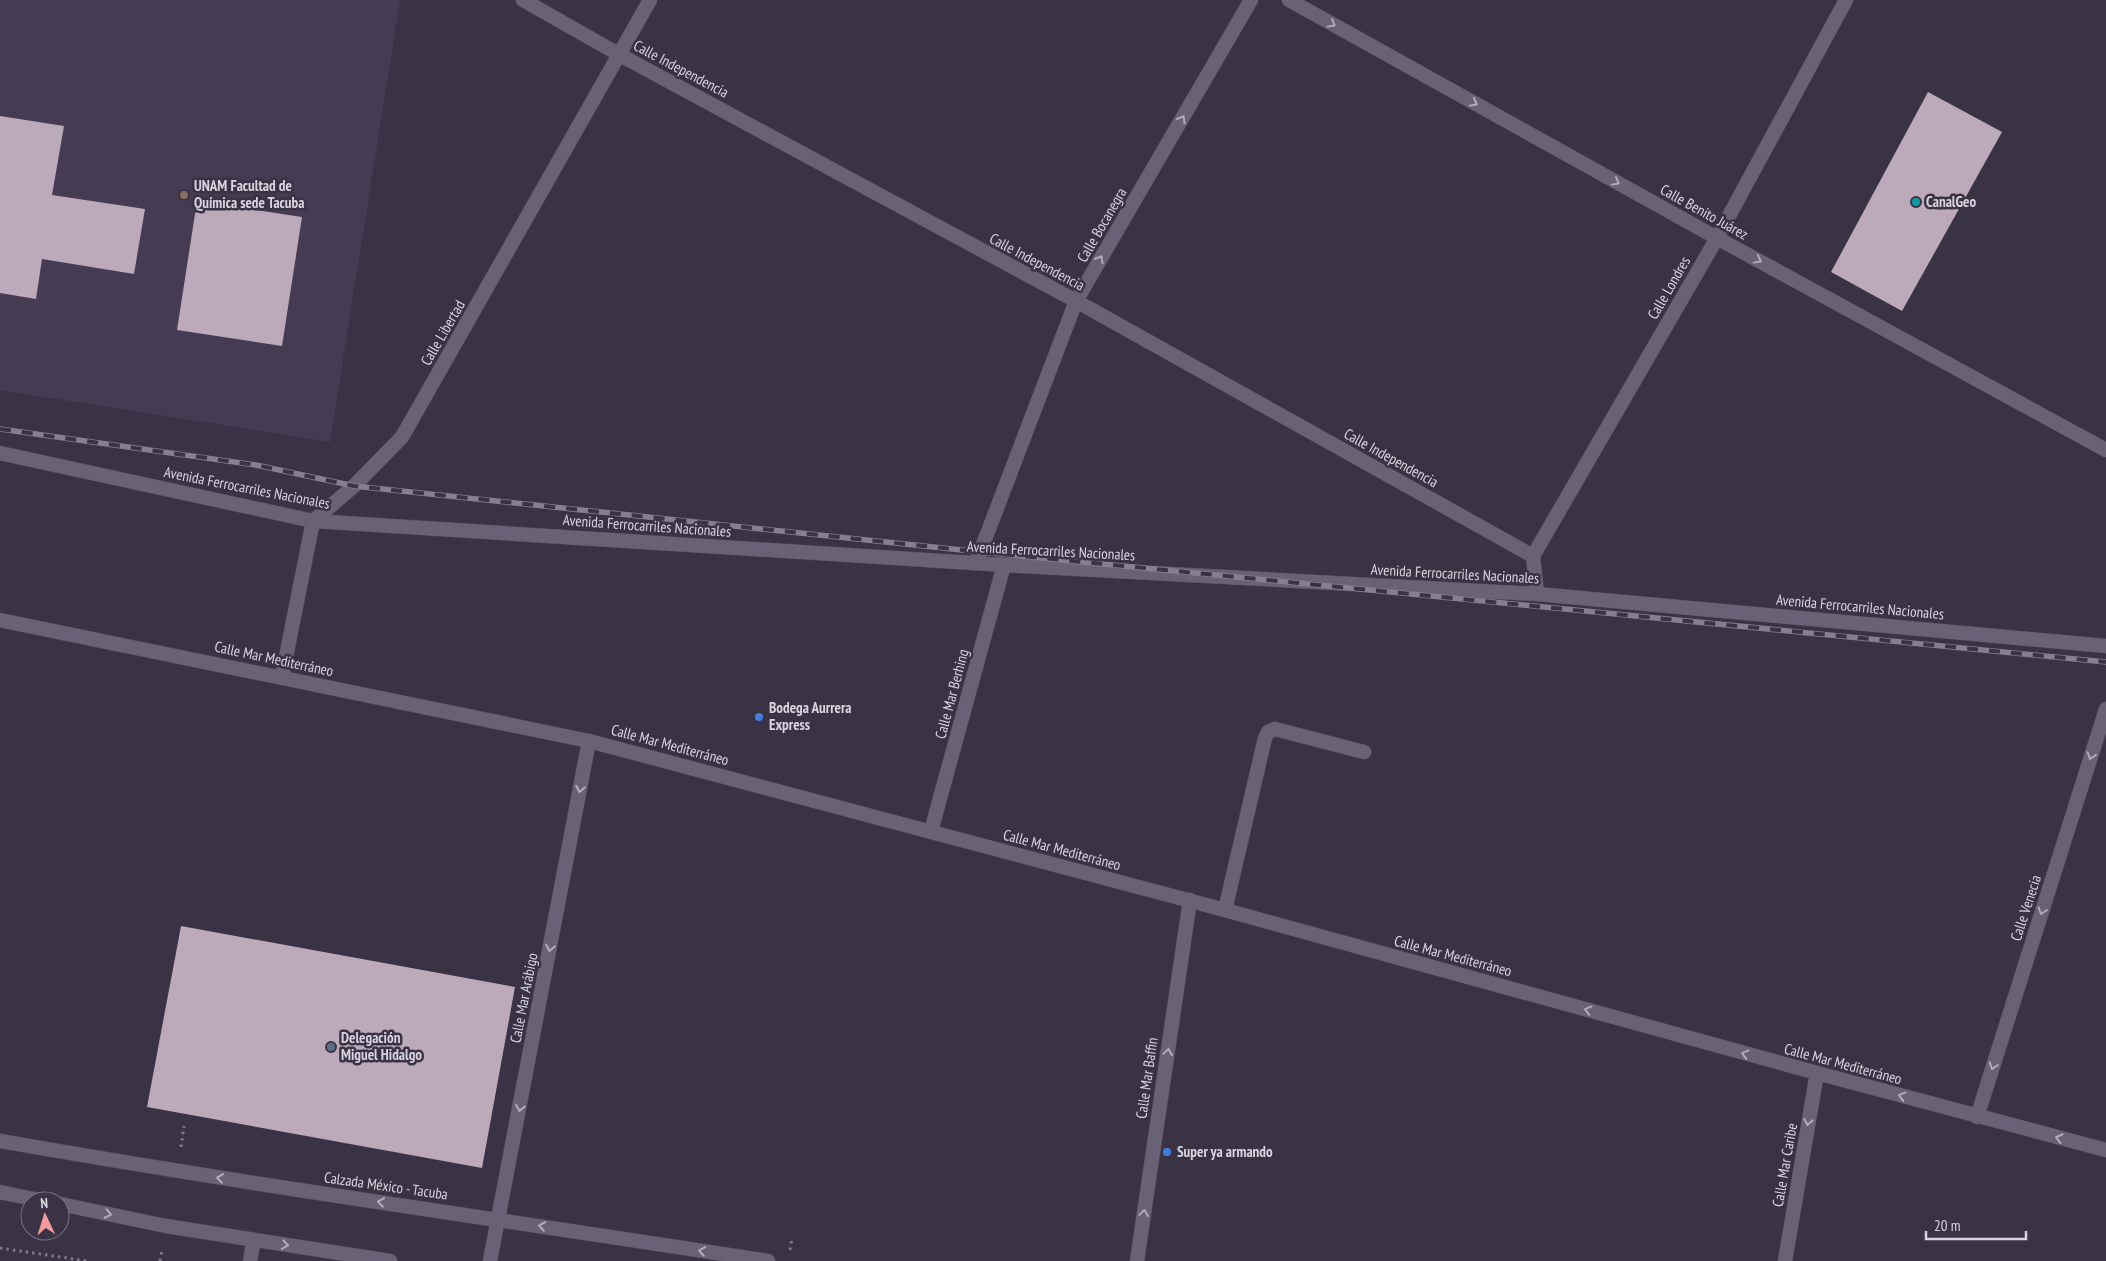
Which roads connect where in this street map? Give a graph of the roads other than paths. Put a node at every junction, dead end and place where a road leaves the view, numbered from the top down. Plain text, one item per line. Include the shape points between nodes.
1 (524, 0) edge
2 (650, 0) edge
3 (1251, 0) edge
4 (1289, 0) edge
5 (1846, 0) edge
6 (620, 55) junction
7 (1717, 238) junction
8 (1076, 301) junction
9 (2106, 450) edge
10 (0, 453) edge
11 (313, 521) junction
12 (1532, 556) junction
13 (976, 563) junction
14 (1004, 565) junction
15 (1537, 594) junction
16 (0, 620) edge
17 (2106, 646) edge
18 (282, 676) junction
19 (2106, 709) edge
20 (589, 741) junction
21 (1364, 752) dead end
22 (931, 831) junction
23 (1190, 900) junction
24 (1225, 910) junction
25 (1816, 1073) junction
26 (1977, 1117) junction
27 (0, 1141) edge
28 (2106, 1150) edge
29 (0, 1192) edge
30 (20, 1196) edge
31 (70, 1206) edge
32 (499, 1219) junction
33 (254, 1240) junction
34 (250, 1261) edge
35 (390, 1261) edge
36 (490, 1261) edge
37 (768, 1261) edge
38 (1137, 1261) edge
39 (1785, 1261) edge

1 - 6 street, Calle Independencia
2 - 6 street, Calle Libertad
8 -> 3 street, Calle Bocanegra
4 -> 7 street, Calle Benito Juárez
5 - 7 street, Calle Londres
6 - 8 street, Calle Independencia
6 - 11 street, Calle Libertad via 402,438
7 -> 9 street, Calle Benito Juárez
7 - 12 street, Calle Londres
8 - 12 street, Calle Independencia
8 - 13 street, Calle Bocanegra
10 - 11 street, Avenida Ferrocarriles Nacionales
11 - 13 street, Avenida Ferrocarriles Nacionales
11 - 18 street
12 - 15 street
13 - 14 street, Avenida Ferrocarriles Nacionales
14 - 15 street, Avenida Ferrocarriles Nacionales
14 - 22 street, Calle Mar Berhing
15 - 17 street, Avenida Ferrocarriles Nacionales
16 - 18 street, Calle Mar Mediterráneo
18 - 20 street, Calle Mar Mediterráneo
19 -> 26 street, Calle Venecia
20 - 22 street, Calle Mar Mediterráneo
20 -> 32 street, Calle Mar Arábigo
21 - 24 street via 1275,729 1268,732
22 - 23 street, Calle Mar Mediterráneo
23 - 24 street, Calle Mar Mediterráneo
38 -> 23 street, Calle Mar Baffin
25 -> 24 street, Calle Mar Mediterráneo
26 -> 25 street, Calle Mar Mediterráneo
25 -> 39 street, Calle Mar Caribe
28 -> 26 street, Calle Mar Mediterráneo
32 -> 27 street, Calzada México - Tacuba via 176,1172
29 - 30 street
31 -> 33 street
32 - 36 street, Calle Mar Arábigo
37 -> 32 street, Calzada México - Tacuba
33 - 34 street
33 -> 35 street

